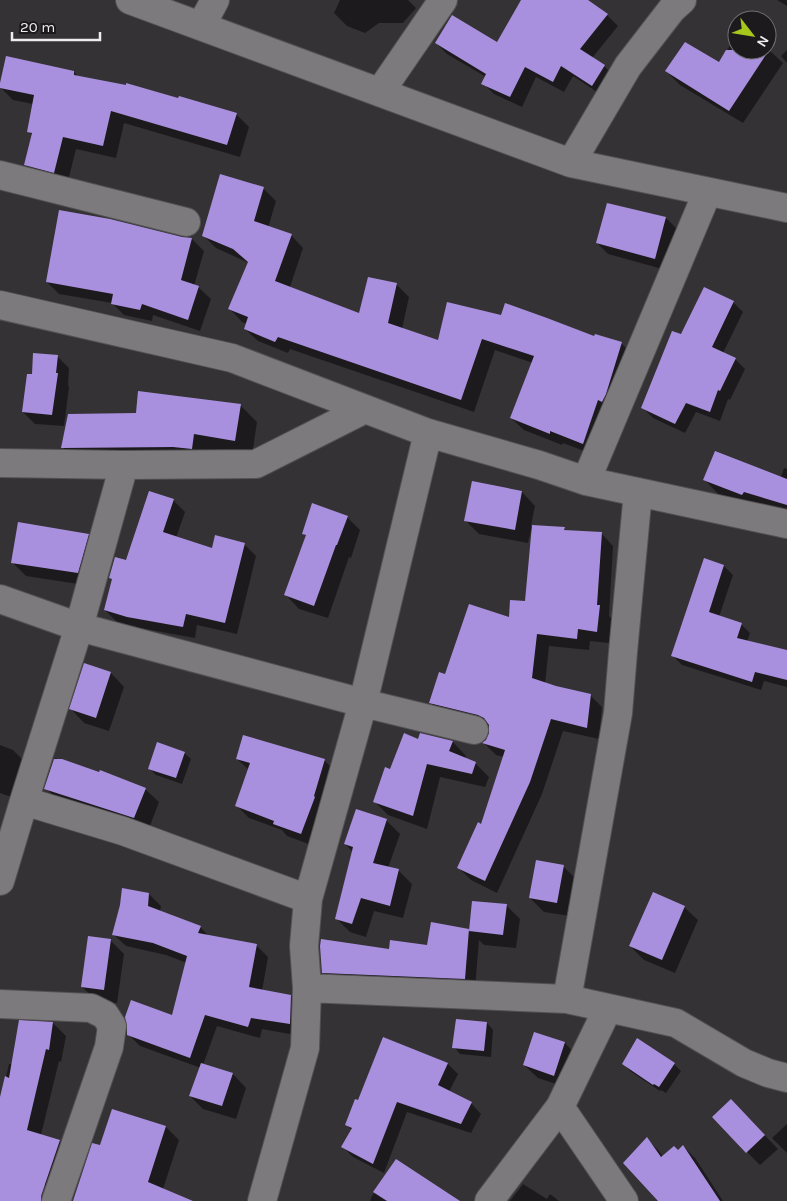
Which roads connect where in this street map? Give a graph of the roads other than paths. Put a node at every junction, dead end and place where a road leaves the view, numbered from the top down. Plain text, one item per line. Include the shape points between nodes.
1 (130, 0) edge
2 (215, 0) edge
3 (443, 0) edge
4 (682, 0) edge
5 (201, 26) junction
6 (380, 92) junction
7 (571, 163) junction
8 (0, 175) edge
9 (707, 193) junction
10 (787, 208) edge
11 (186, 222) dead end
12 (0, 305) edge
13 (365, 409) junction
14 (428, 433) junction
15 (0, 463) edge
16 (124, 465) junction
17 (586, 481) junction
18 (638, 492) junction
19 (787, 524) edge
20 (0, 598) edge
21 (79, 627) junction
22 (363, 703) junction
23 (474, 730) dead end
24 (24, 801) junction
25 (0, 881) edge
26 (308, 899) junction
27 (307, 988) junction
28 (567, 999) junction
29 (0, 1004) edge
30 (608, 1008) junction
31 (787, 1078) edge
32 (560, 1107) junction
33 (56, 1201) edge
34 (262, 1201) edge
35 (489, 1201) edge
36 (624, 1201) edge

1 - 5 street
2 - 5 street
3 - 6 street
4 - 7 street via 628,66
5 - 6 street
6 - 7 street
7 - 9 street
8 - 11 street
9 - 10 street
9 - 17 street
12 - 13 street via 232,358
13 - 14 street
13 - 16 street via 256,464
14 - 17 street
14 - 22 street
15 - 16 street
16 - 21 street
17 - 18 street
18 - 19 street
18 - 28 street via 618,713
20 - 21 street
21 - 22 street
21 - 24 street
22 - 23 street
22 - 26 street
24 - 25 street
24 - 26 street via 123,831
26 - 27 street via 304,946
27 - 28 street
27 - 34 street via 305,1048
28 - 30 street
29 - 33 street via 91,1008 105,1015 112,1026 109,1047
30 - 31 street via 676,1023 744,1063
30 - 32 street
32 - 35 street
32 - 36 street

